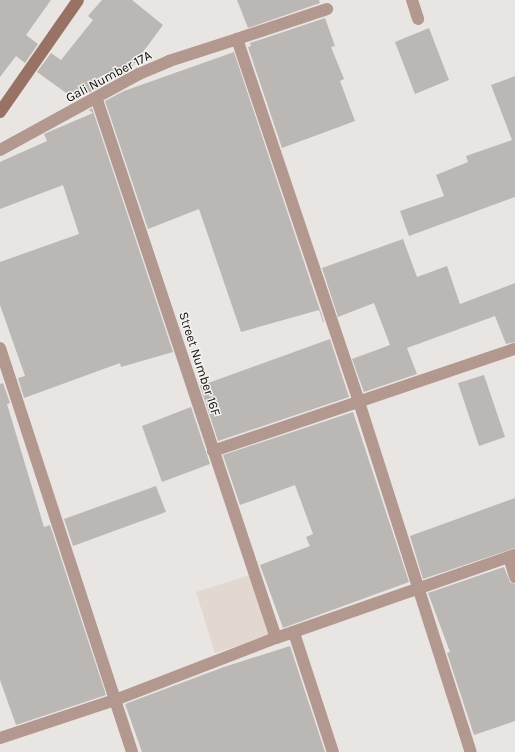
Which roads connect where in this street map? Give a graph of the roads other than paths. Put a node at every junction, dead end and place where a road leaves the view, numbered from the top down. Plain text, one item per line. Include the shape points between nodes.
1 (78, 0) edge
2 (412, 0) edge
3 (327, 9) dead end
4 (418, 18) dead end
5 (237, 39) junction
6 (97, 100) junction
7 (0, 112) edge
8 (0, 150) edge
9 (0, 348) edge
10 (515, 349) edge
11 (359, 402) junction
12 (213, 451) junction
13 (512, 556) edge
14 (515, 577) edge
15 (417, 589) junction
16 (294, 634) junction
17 (276, 638) junction
18 (115, 700) junction
19 (0, 738) edge
20 (132, 752) edge
21 (333, 752) edge
22 (471, 752) edge

1 - 7 street
2 - 4 street
3 - 5 street, Gali Number 17A
5 - 6 street, Gali Number 17A via 169,61 139,74
5 - 11 street
6 - 8 street, Gali Number 17A
6 - 12 street, Street Number 16F
9 - 18 street
10 - 11 street
11 - 12 street
11 - 15 street
12 - 17 street, Street Number 16F
13 - 14 street
13 - 15 street
15 - 16 street
15 - 22 street
16 - 17 street
16 - 21 street
17 - 18 street
18 - 19 street
18 - 20 street

